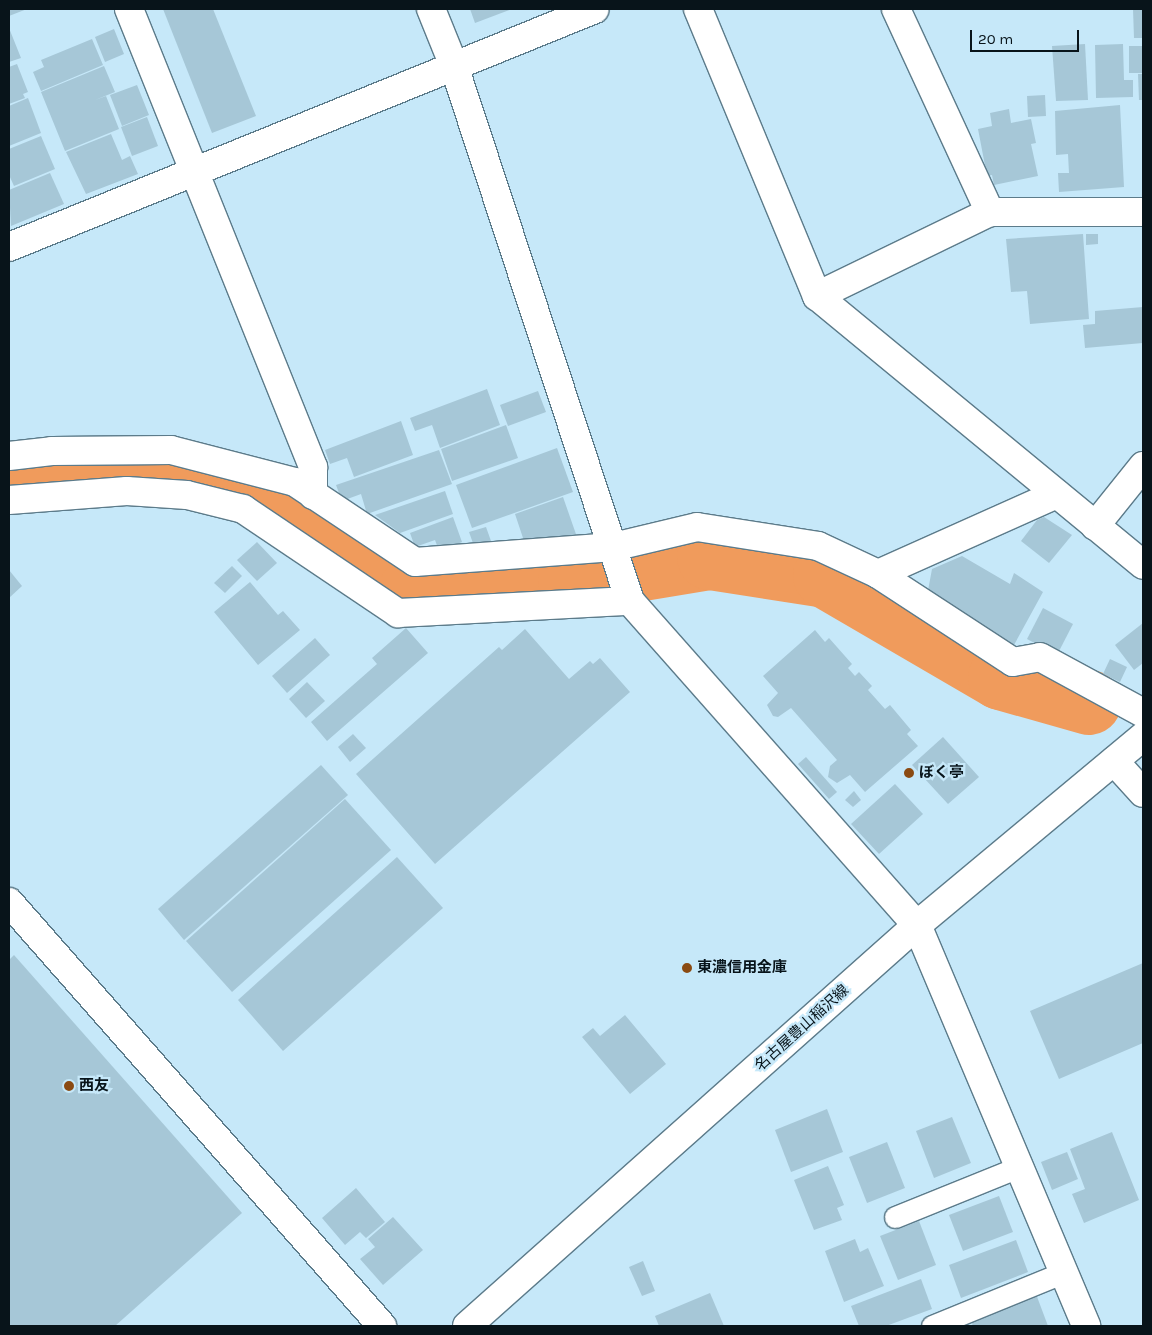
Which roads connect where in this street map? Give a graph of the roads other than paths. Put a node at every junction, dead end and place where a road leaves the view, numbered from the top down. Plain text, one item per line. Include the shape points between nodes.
1 (129, 9) edge
2 (431, 9) edge
3 (595, 9) edge
4 (698, 9) edge
5 (896, 9) edge
6 (454, 66) junction
7 (194, 169) junction
8 (990, 212) junction
9 (1143, 212) edge
10 (9, 247) edge
11 (818, 296) junction
12 (9, 456) edge
13 (1143, 466) edge
14 (314, 494) junction
15 (1058, 494) junction
16 (9, 500) edge
17 (1095, 526) junction
18 (1143, 565) edge
19 (621, 574) junction
20 (878, 574) junction
21 (1143, 713) edge
22 (1143, 737) edge
23 (1114, 761) junction
24 (1143, 793) edge
25 (9, 902) edge
26 (917, 925) junction
27 (1019, 1167) junction
28 (896, 1217) dead end
29 (1064, 1272) junction
30 (382, 1326) edge
31 (467, 1326) edge
32 (932, 1326) edge
33 (1086, 1326) edge

1 - 7 street
2 - 6 street
3 - 6 street
4 - 11 street
5 - 8 street
6 - 7 street
6 - 19 street
7 - 10 street
7 - 14 street via 313,467
8 - 9 street
8 - 11 street
11 - 15 street
12 - 14 street via 52,451 171,450 295,482
13 - 17 street
14 - 19 street via 415,562
15 - 17 street
15 - 20 street
16 - 19 street via 127,491 187,495 243,509 398,613
17 - 18 street
19 - 20 street via 696,527 818,546
19 - 26 street
20 - 21 street via 1013,662 1040,657
22 - 23 street, 名古屋豊山稲沢線
23 - 24 street
23 - 26 street, 名古屋豊山稲沢線
25 - 30 street
26 - 27 street
26 - 31 street, 名古屋豊山稲沢線
27 - 28 lane
27 - 29 street
29 - 32 lane
29 - 33 street

